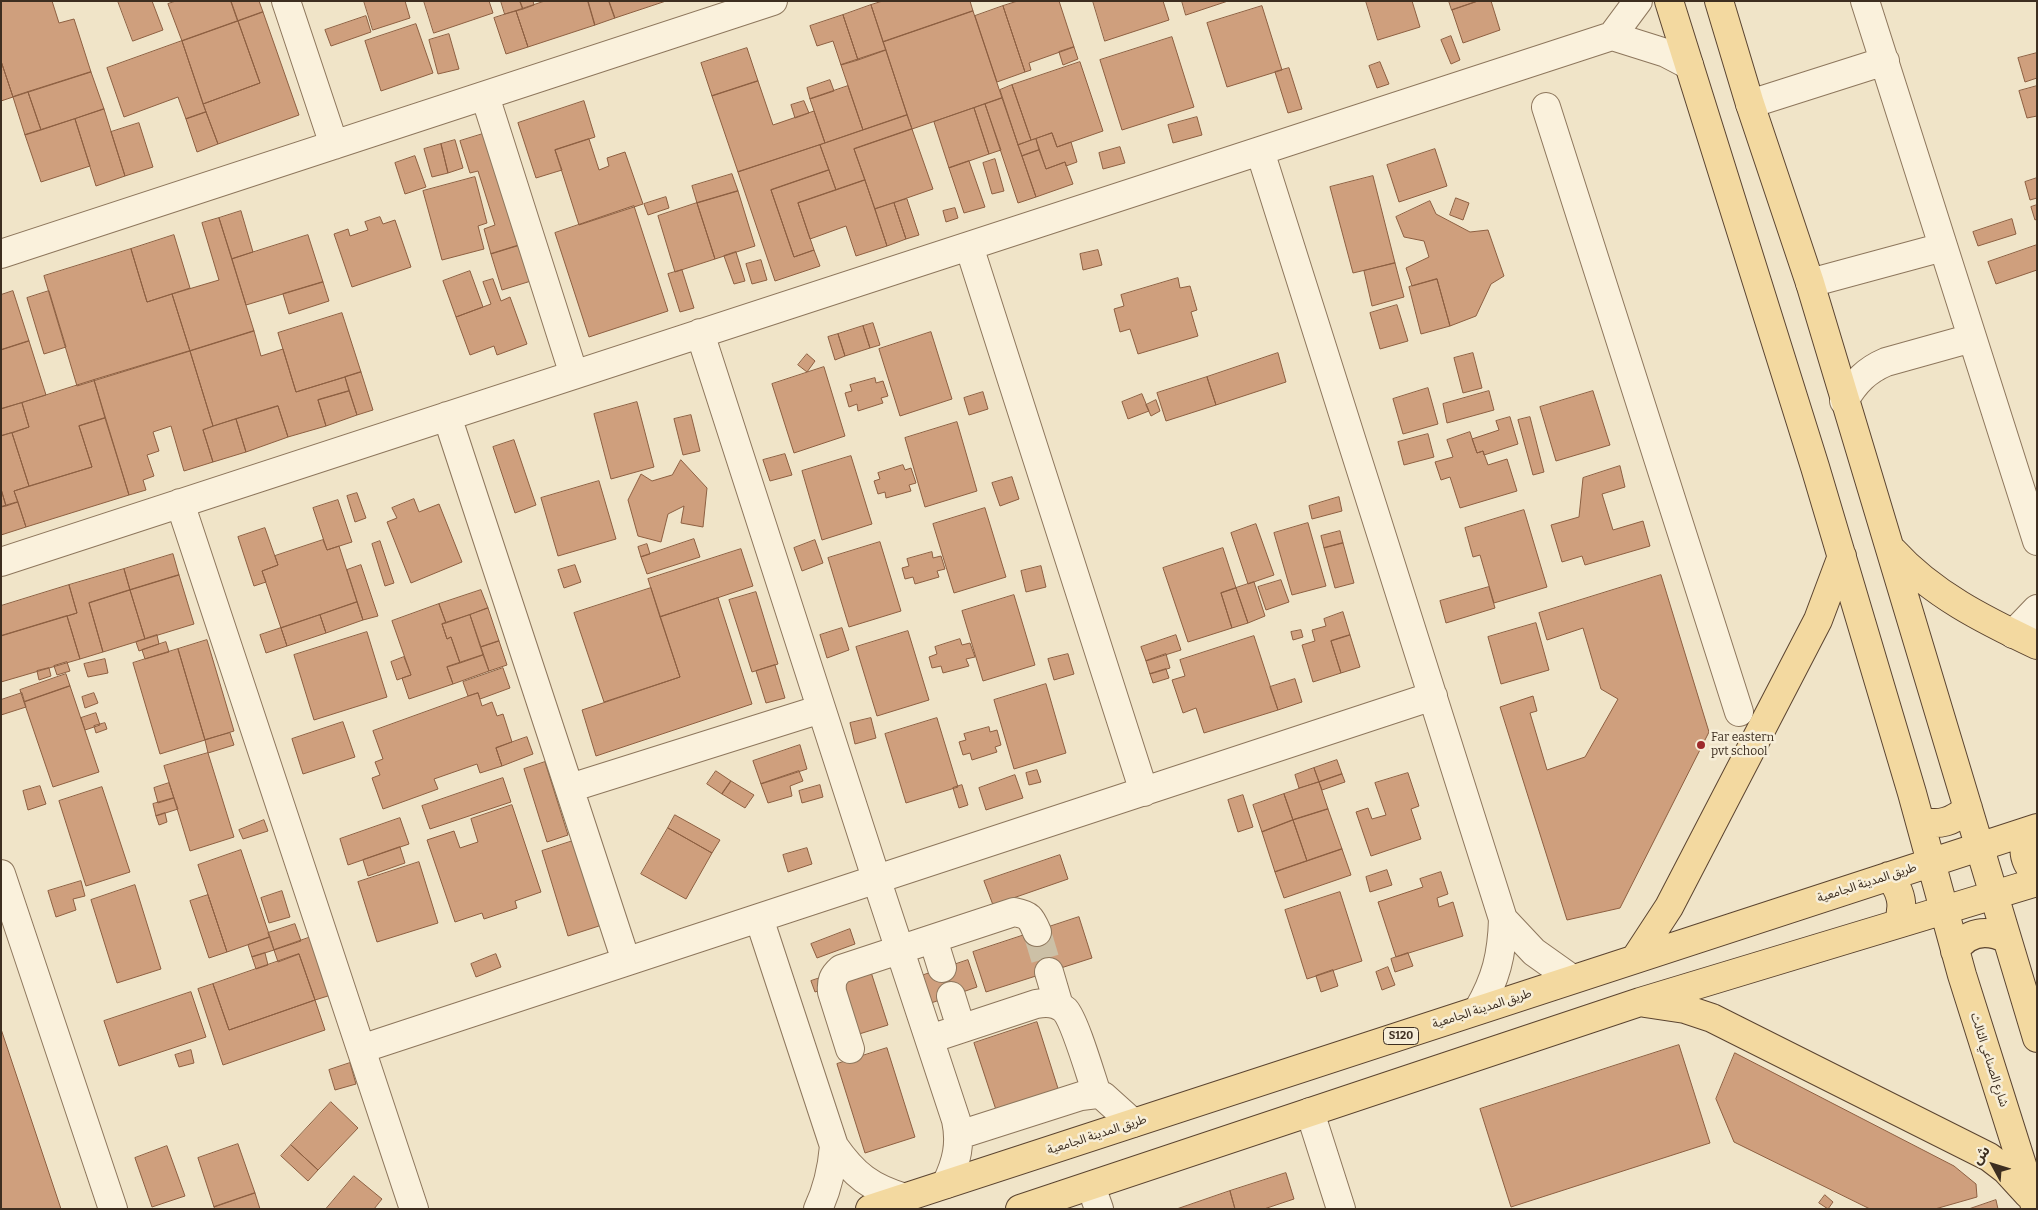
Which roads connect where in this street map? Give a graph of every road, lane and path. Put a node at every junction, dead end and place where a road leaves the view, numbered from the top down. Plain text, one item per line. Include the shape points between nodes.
1 (286, 1) edge
2 (773, 1) edge
3 (1638, 1) edge
4 (1669, 1) edge
5 (1719, 1) edge
6 (1866, 1) edge
7 (1612, 36) junction
8 (1884, 61) junction
9 (1689, 65) junction
10 (485, 96) junction
11 (1750, 104) junction
12 (1546, 107) dead end
13 (334, 145) junction
14 (1260, 151) junction
15 (969, 246) junction
16 (1943, 247) junction
17 (1, 254) edge
18 (1810, 283) junction
19 (700, 333) junction
20 (1972, 338) junction
21 (574, 375) junction
22 (1844, 401) junction
23 (447, 416) junction
24 (180, 504) junction
25 (2037, 541) edge
26 (1890, 548) junction
27 (1842, 556) junction
28 (1, 562) edge
29 (2037, 609) edge
30 (2025, 639) edge
31 (1433, 696) junction
32 (822, 709) junction
33 (1739, 712) dead end
34 (570, 788) junction
35 (1144, 792) junction
36 (1968, 808) junction
37 (1920, 821) junction
38 (2033, 830) edge
39 (1980, 846) junction
40 (1931, 862) junction
41 (1, 874) edge
42 (2037, 875) edge
43 (1889, 876) junction
44 (876, 878) junction
45 (2037, 882) edge
46 (1994, 895) junction
47 (1944, 910) junction
48 (759, 918) junction
49 (1503, 919) junction
50 (1898, 923) junction
51 (1037, 932) tunnel mouth
52 (933, 939) junction
53 (2007, 939) junction
54 (900, 949) junction
55 (1955, 951) junction
56 (1635, 959) junction
57 (626, 961) junction
58 (942, 968) dead end
59 (1049, 972) tunnel mouth
60 (1572, 979) junction
61 (951, 996) dead end
62 (1640, 1002) junction
63 (1059, 1006) junction
64 (1478, 1010) junction
65 (961, 1028) junction
66 (2037, 1038) edge
67 (930, 1039) junction
68 (361, 1049) junction
69 (850, 1049) dead end
70 (1097, 1094) junction
71 (1310, 1112) junction
72 (1133, 1123) junction
73 (959, 1135) junction
74 (834, 1146) junction
75 (946, 1184) junction
76 (905, 1198) junction
77 (1086, 1199) edge
78 (2034, 1204) edge
79 (113, 1209) edge
80 (414, 1209) edge
81 (818, 1209) edge
82 (870, 1209) edge
83 (1020, 1209) edge
84 (1341, 1209) edge

1 - 13 street
2 - 10 street
3 - 7 street
4 - 9 main road, شارع الصناعي الثالث
5 - 11 main road
6 - 8 street
7 - 9 street via 1640,43
7 - 14 street
8 - 11 street
8 - 16 street
9 - 27 main road, شارع الصناعي الثالث
10 - 13 street
10 - 21 street
11 - 18 main road
12 - 33 street
13 - 17 street
14 - 15 street
14 - 31 street
15 - 19 street
15 - 35 street
16 - 18 street
16 - 20 street
18 - 22 main road
19 - 21 street
19 - 32 street
20 - 22 street via 1873,368 1856,382
20 - 25 street
21 - 23 street
22 - 26 main road
23 - 24 street
23 - 34 street
24 - 28 street
24 - 68 street
26 - 30 main road via 1934,590
26 - 36 main road
27 - 37 main road, شارع الصناعي الثالث
27 - 56 main road via 1810,636 1669,907
29 - 30 street
31 - 35 street
31 - 49 street
32 - 34 street
32 - 44 street
34 - 57 street
35 - 44 street
36 - 37 main road via 1946,822 1930,824
36 - 39 main road
37 - 40 main road, شارع الصناعي الثالث
38 - 39 main road, طريق المدينة الجامعية / S120
38 - 42 main road via 2023,848 2024,858
39 - 40 main road, طريق المدينة الجامعية / S120
39 - 46 main road
40 - 43 main road, طريق المدينة الجامعية / S120
40 - 47 main road, شارع الصناعي الثالث
41 - 79 street
43 - 50 main road via 1901,895
43 - 56 main road, طريق المدينة الجامعية / S120
44 - 48 street
44 - 54 street
45 - 46 main road
46 - 47 main road
46 - 53 main road
47 - 50 main road
47 - 55 main road, شارع الصناعي الثالث
48 - 57 street
48 - 74 street
49 - 60 street via 1534,952
49 - 64 street via 1498,967
50 - 62 main road
51 - 52 street via 1031,919 1014,912
52 - 54 street
52 - 58 street
53 - 55 main road via 1988,932 1978,933 1960,943
53 - 66 main road
54 - 67 street
54 - 69 street via 841,969 834,975 832,992
55 - 78 main road, شارع الصناعي الثالث
56 - 60 main road, طريق المدينة الجامعية / S120
57 - 68 street
59 - 63 street
60 - 64 main road, طريق المدينة الجامعية / S120
61 - 65 street
62 - 71 main road
62 - 78 main road via 1699,1012 1989,1157 2006,1170
63 - 65 street via 1044,1002
63 - 70 street via 1069,1016
64 - 72 main road, طريق المدينة الجامعية / S120
65 - 67 street
67 - 73 street
68 - 80 street
70 - 72 street
70 - 73 street via 1081,1096
71 - 77 main road
71 - 84 street
72 - 75 main road, طريق المدينة الجامعية / S120
73 - 75 street via 954,1168
74 - 76 street via 847,1165 864,1180 884,1192
74 - 81 street via 832,1170
75 - 76 main road, طريق المدينة الجامعية / S120
76 - 82 main road, طريق المدينة الجامعية / S120
77 - 83 main road

